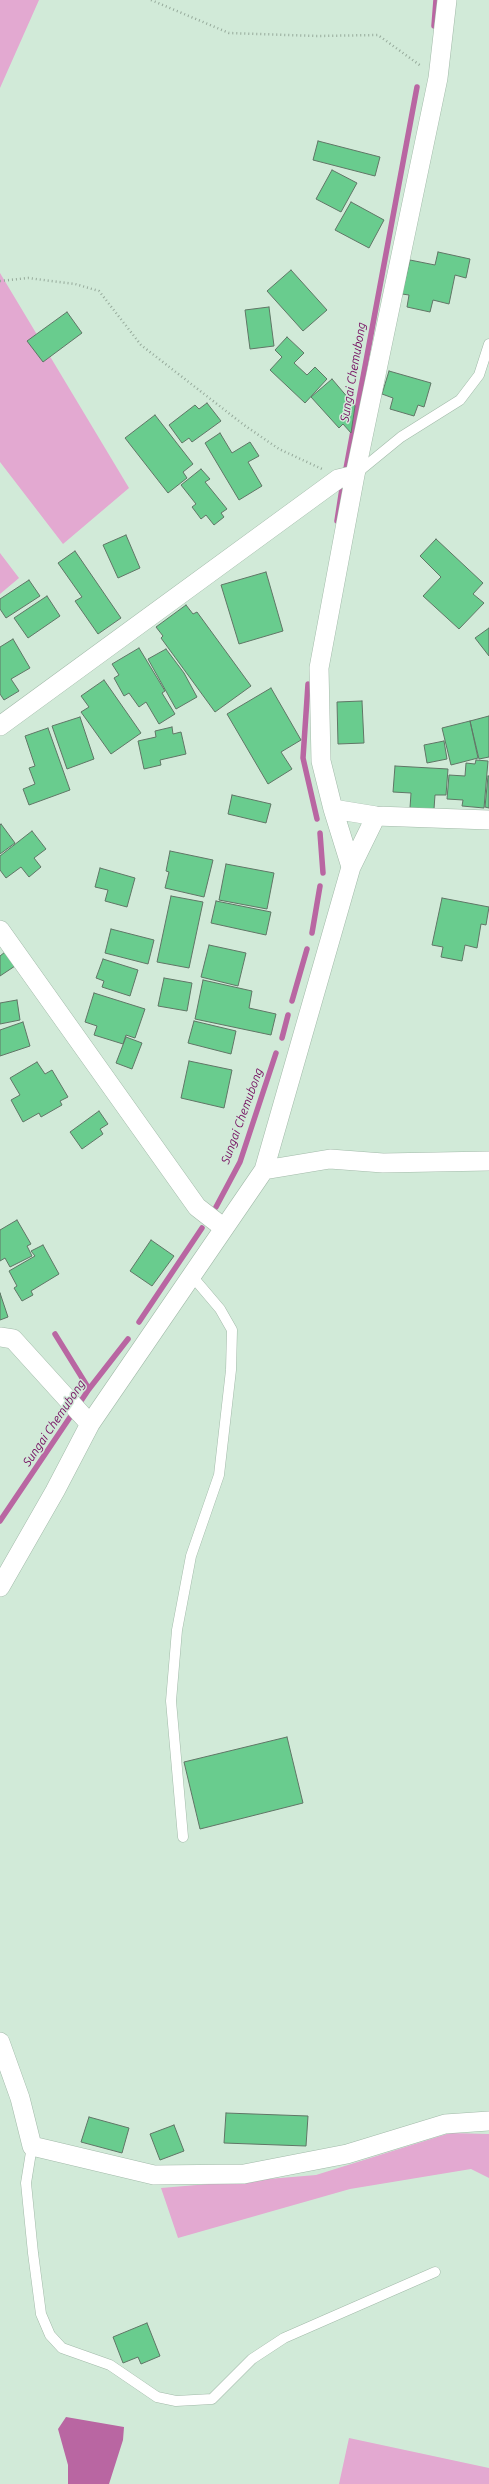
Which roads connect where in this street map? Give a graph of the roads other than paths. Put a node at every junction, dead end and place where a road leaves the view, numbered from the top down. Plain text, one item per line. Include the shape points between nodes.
1 (447, 0) edge
2 (489, 344) edge
3 (346, 476) junction
4 (0, 726) edge
5 (333, 809) junction
6 (376, 816) junction
7 (489, 820) edge
8 (351, 866) junction
9 (0, 930) edge
10 (489, 1161) edge
11 (264, 1170) junction
12 (224, 1228) junction
13 (192, 1276) junction
14 (0, 1336) edge
15 (88, 1422) junction
16 (0, 1588) edge
17 (183, 1837) dead end
18 (0, 2042) edge
19 (489, 2121) edge
20 (32, 2146) junction
21 (435, 2272) dead end

1 - 3 street via 438,78
2 - 3 lane via 479,375 460,400
3 - 4 street
3 - 5 street via 319,668 321,761
5 - 6 street
5 - 8 street
6 - 7 street
6 - 8 street
8 - 11 street
9 - 12 street via 197,1207
10 - 11 street via 383,1163 330,1158
11 - 12 street
12 - 13 street
13 - 15 street
13 - 17 lane via 220,1309 232,1330 231,1370 219,1475 191,1556 176,1646 171,1701
14 - 15 street via 13,1339
15 - 16 street via 55,1491
18 - 20 street
19 - 20 street via 445,2124 347,2154 244,2174 154,2175
20 - 21 lane via 26,2183 41,2314 50,2335 62,2348 110,2365 158,2397 176,2401 212,2399 252,2359 284,2338

